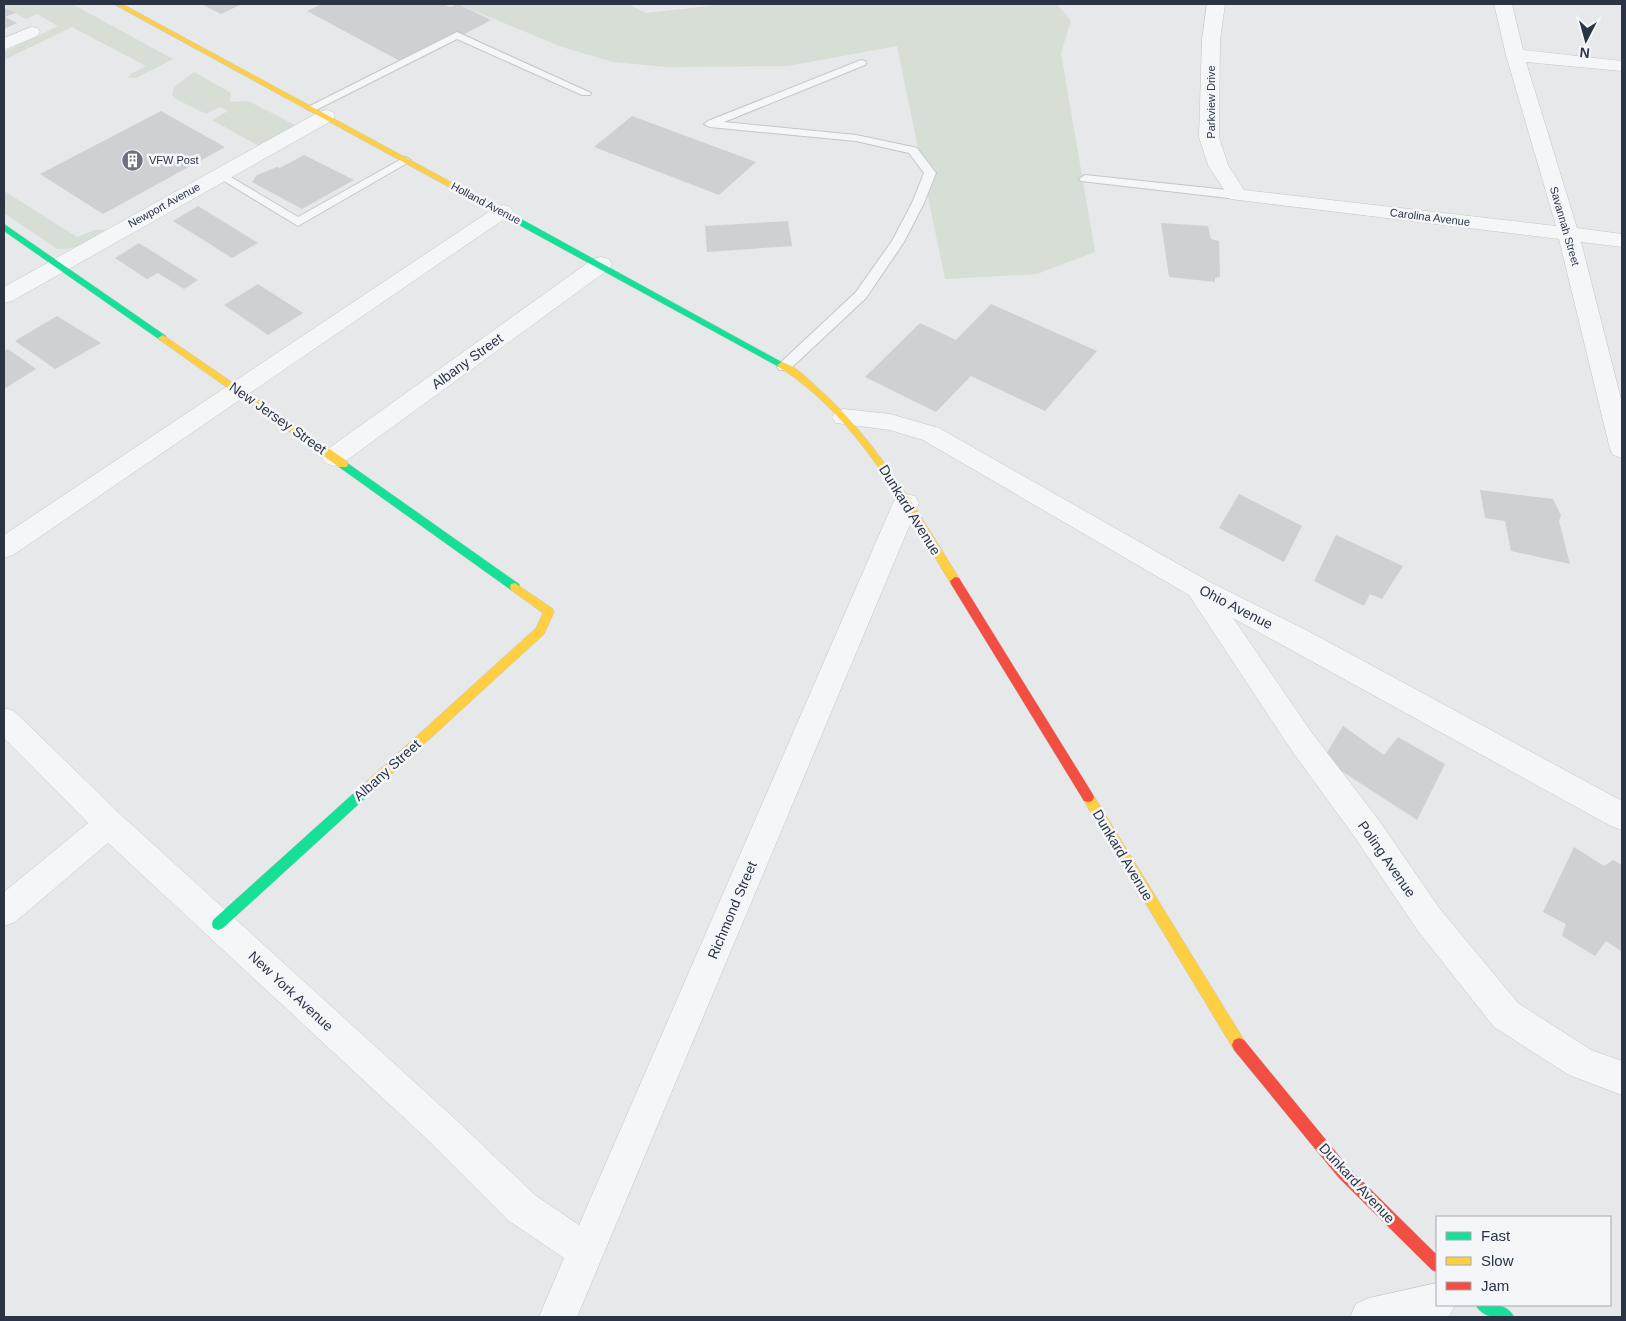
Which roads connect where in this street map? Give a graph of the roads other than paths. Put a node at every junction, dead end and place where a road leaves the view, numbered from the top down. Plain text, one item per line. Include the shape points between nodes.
1 (117, 4) edge
2 (1216, 4) edge
3 (1503, 4) edge
4 (32, 32) dead end
5 (4, 44) edge
6 (1515, 56) junction
7 (861, 63) dead end
8 (1622, 66) edge
9 (586, 93) dead end
10 (319, 112) junction
11 (405, 160) junction
12 (220, 175) junction
13 (1085, 180) dead end
14 (1237, 194) junction
15 (503, 211) junction
16 (4, 227) edge
17 (1568, 233) junction
18 (1622, 240) edge
19 (601, 264) junction
20 (57, 265) junction
21 (4, 296) edge
22 (784, 367) junction
23 (237, 390) junction
24 (844, 417) junction
25 (1622, 449) edge
26 (334, 457) junction
27 (906, 504) junction
28 (4, 548) edge
29 (1199, 588) junction
30 (549, 612) joint
31 (4, 720) edge
32 (1622, 816) edge
33 (109, 824) junction
34 (4, 911) edge
35 (218, 924) junction
36 (1622, 1078) edge
37 (587, 1252) junction
38 (1436, 1265) edge
39 (1436, 1302) edge
40 (1486, 1306) edge
41 (558, 1317) edge
42 (1369, 1317) edge
43 (1506, 1317) edge

1 - 10 main road, Holland Avenue
2 - 14 street, Parkview Drive via 1211,40 1209,137 1218,165
3 - 6 street, Savannah Street
4 - 5 street
6 - 8 street
6 - 17 street, Savannah Street
7 - 22 lane via 710,124 856,138 913,150 930,173 898,242 861,295
9 - 10 lane via 456,35
10 - 11 main road, Holland Avenue
10 - 12 street, Newport Avenue
11 - 12 lane via 298,222
11 - 15 main road, Holland Avenue
12 - 20 street, Newport Avenue
13 - 14 lane
14 - 17 street, Carolina Avenue
15 - 19 main road, Holland Avenue
15 - 23 street
16 - 20 main road, New Jersey Street
17 - 18 street, Carolina Avenue
17 - 25 street, Savannah Street
19 - 22 main road, Holland Avenue
19 - 26 street, Albany Street
20 - 21 street, Newport Avenue
20 - 23 main road, New Jersey Street
22 - 24 main road, Holland Avenue via 796,373
23 - 26 main road, New Jersey Street
23 - 28 street
24 - 27 main road, Dunkard Avenue via 879,460
24 - 29 street, Ohio Avenue via 890,422 931,434
26 - 30 main road, New Jersey Street
27 - 37 street, Richmond Street
27 - 38 main road, Dunkard Avenue via 1244,1054 1344,1173
29 - 32 street, Ohio Avenue via 1298,638
29 - 36 street, Poling Avenue via 1302,742 1429,920 1506,1015 1582,1063
30 - 35 main road, Albany Street via 540,632
31 - 33 street, New York Avenue
33 - 34 street
33 - 35 street, New York Avenue
35 - 37 street, New York Avenue via 522,1208
37 - 41 street, Richmond Street
39 - 42 street
40 - 43 main road

